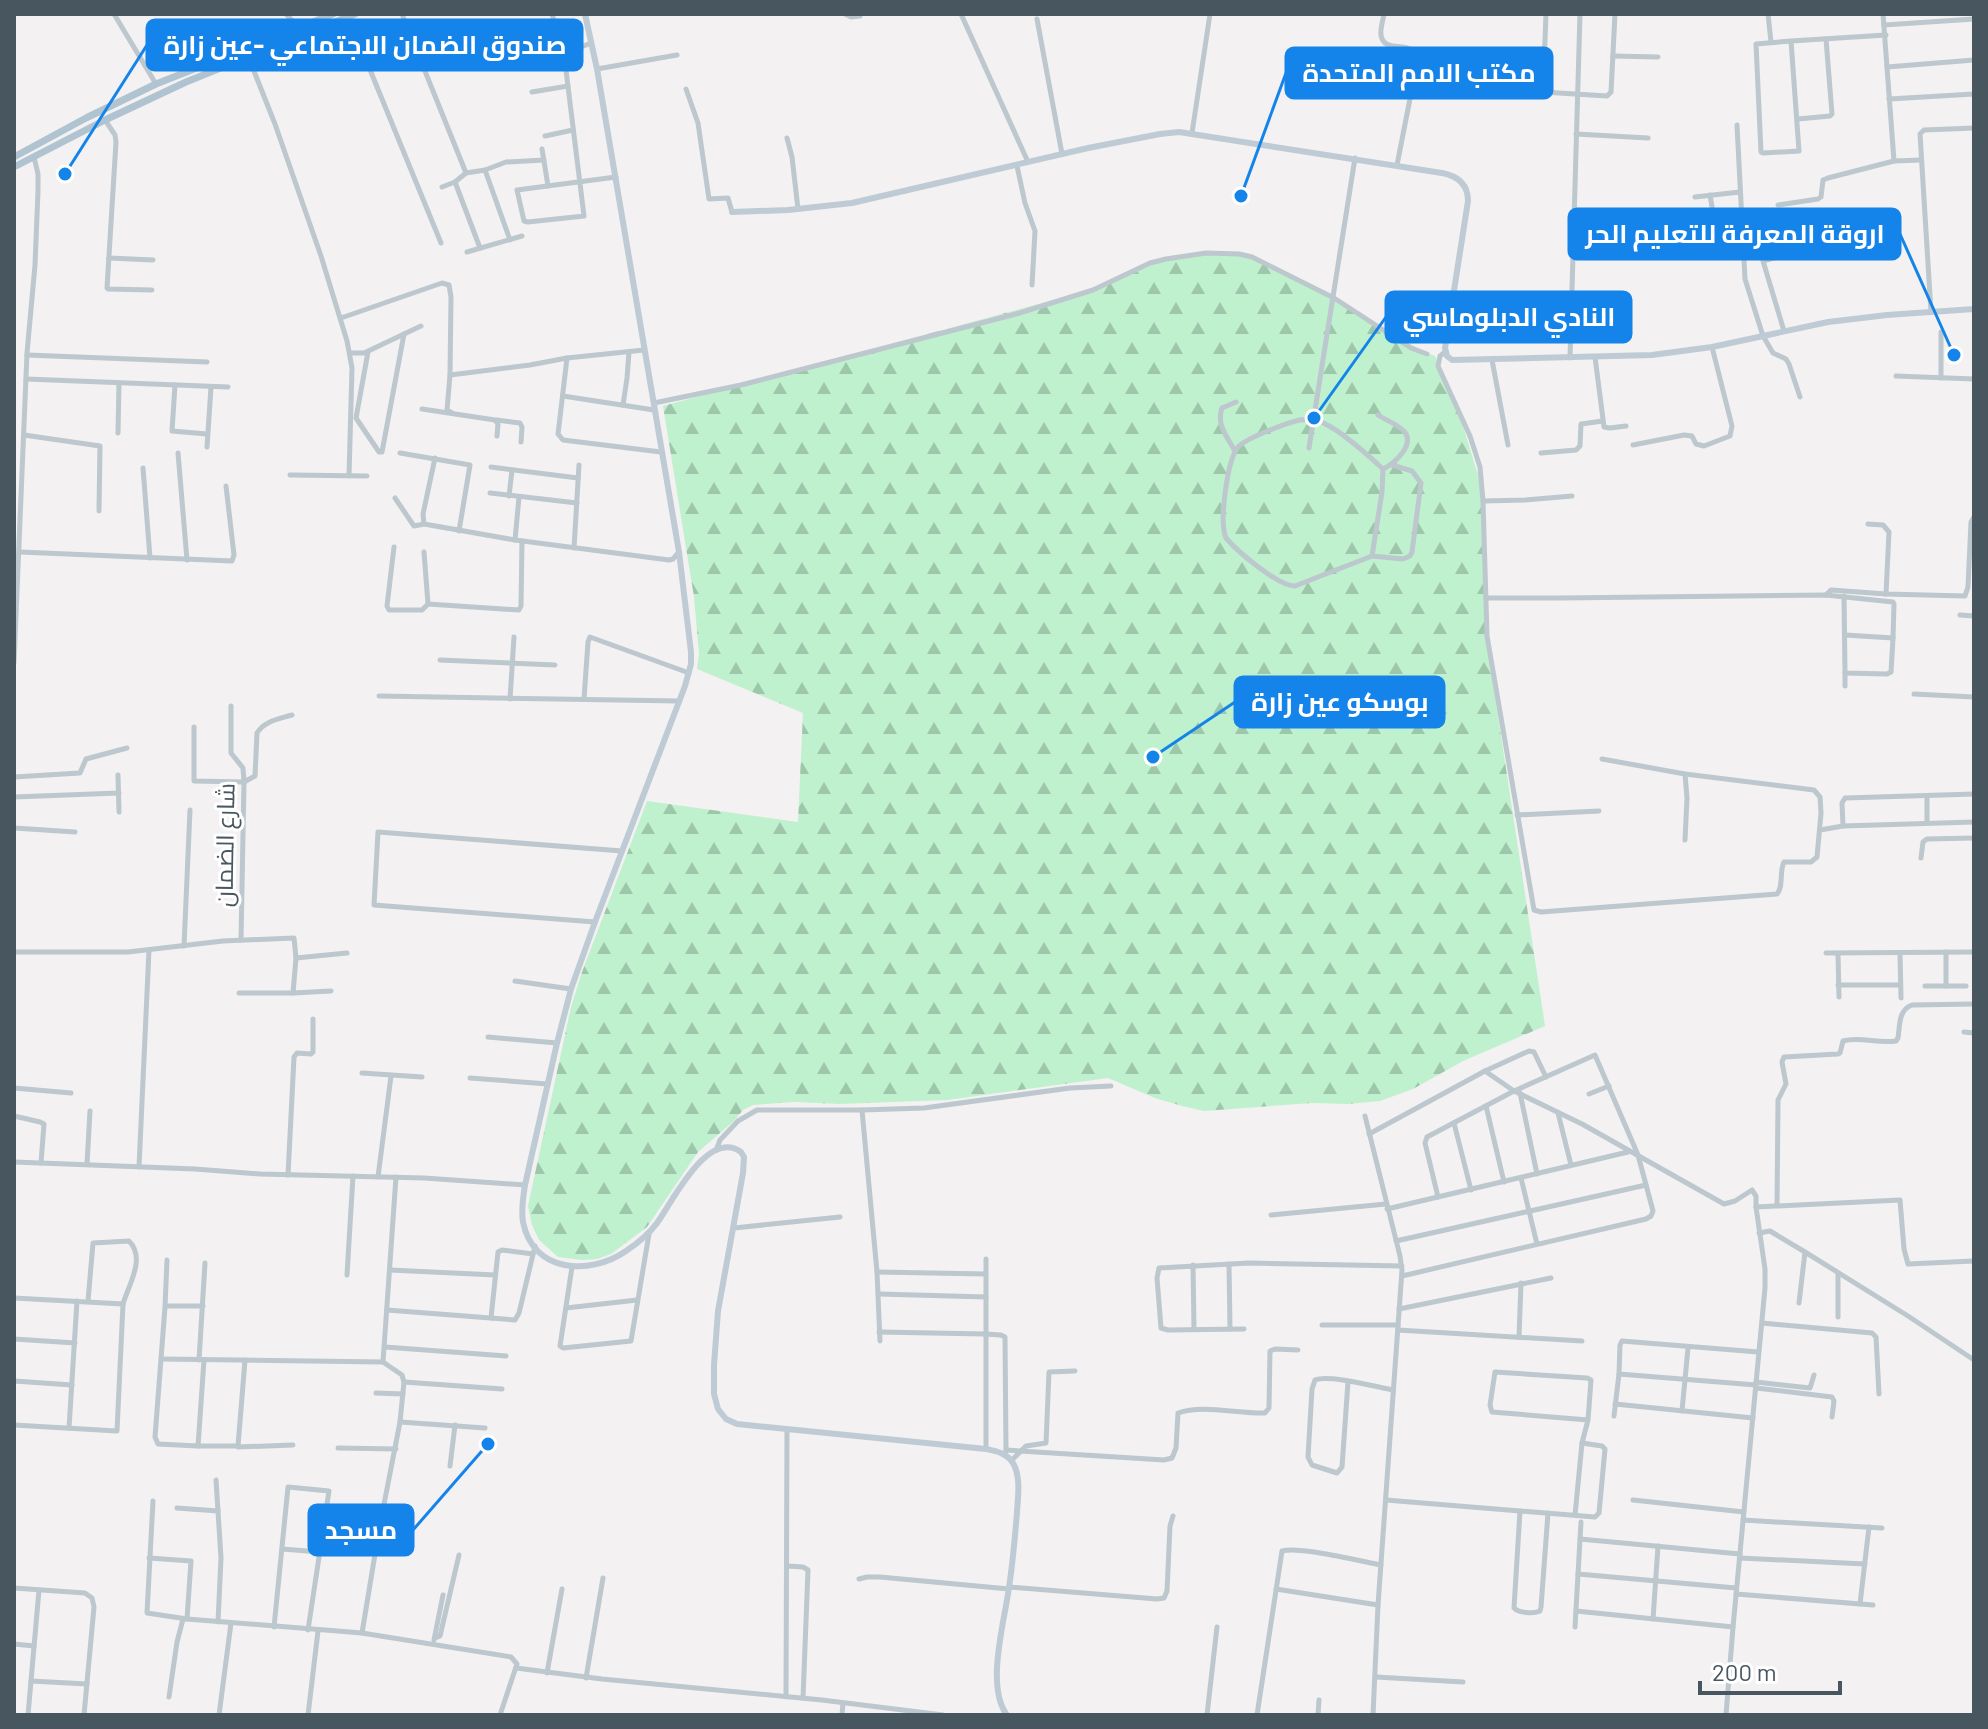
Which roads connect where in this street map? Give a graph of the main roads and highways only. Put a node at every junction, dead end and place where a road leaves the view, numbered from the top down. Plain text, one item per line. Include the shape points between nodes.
1 (333, 14) edge
2 (355, 14) edge
3 (585, 14) edge
4 (14, 157) edge
5 (14, 167) edge
6 (732, 212) road end
7 (1974, 309) edge
8 (1007, 1715) edge

1 - 4 main road via 156,84
2 - 5 main road via 196,78
3 - 8 main road via 679,552 691,652 689,673 571,989 525,1185 523,1222 534,1250 553,1261 572,1267 608,1261 649,1234 706,1156 728,1146 741,1152 716,1326 716,1402 721,1414 737,1424 1008,1455 1017,1472 1018,1493 998,1663 1000,1704
6 - 7 main road via 852,203 1160,134 1192,133 1449,174 1460,180 1468,193 1445,341 1452,360 1652,355 1828,322

